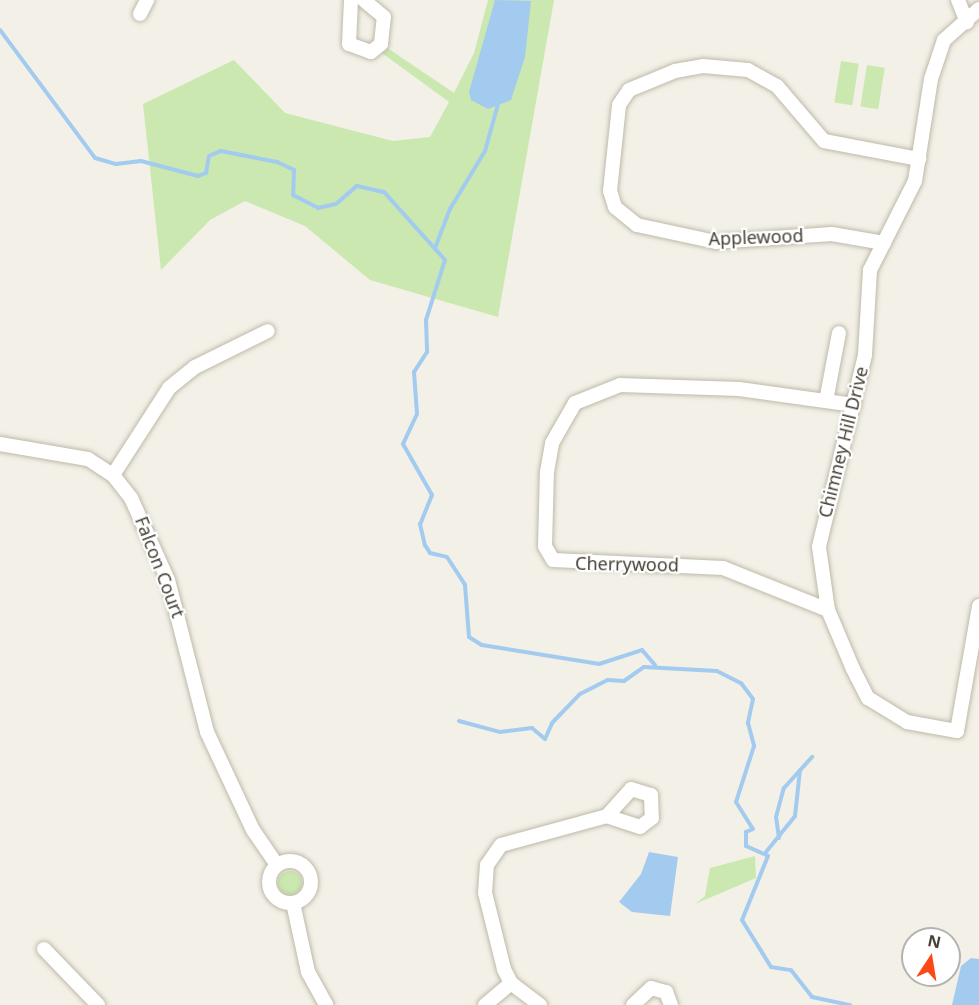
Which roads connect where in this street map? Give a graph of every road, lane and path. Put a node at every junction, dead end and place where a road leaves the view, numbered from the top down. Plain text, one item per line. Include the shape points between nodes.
1 (147, 0) edge
2 (351, 0) edge
3 (364, 0) edge
4 (958, 0) edge
5 (979, 9) edge
6 (140, 14) dead end
7 (973, 22) edge
8 (919, 159) junction
9 (884, 243) junction
10 (268, 331) dead end
11 (839, 333) dead end
12 (826, 401) junction
13 (854, 405) junction
14 (0, 444) edge
15 (112, 475) junction
16 (979, 606) edge
17 (828, 610) junction
18 (607, 816) dead end
19 (277, 865) junction
20 (294, 903) junction
21 (44, 949) dead end
22 (512, 983) junction
23 (98, 1005) edge
24 (326, 1005) edge
25 (485, 1005) edge
26 (540, 1005) edge
27 (633, 1005) edge
28 (671, 1005) edge

1 - 6 street
2 - 3 street via 349,44 371,52 381,44 384,17
4 - 7 street
5 - 7 street, Chimney Hill Drive
7 - 8 street, Chimney Hill Drive via 944,40 931,79
8 - 9 street, Chimney Hill Drive via 907,204
8 - 9 street, Applewood via 824,141 777,86 748,69 704,66 675,71 629,90 619,105 610,191 615,207 638,225 716,242 832,234
9 - 13 street, Chimney Hill Drive via 870,270 865,355
10 - 15 street via 195,366 168,388
11 - 12 street
12 - 13 street, Cherrywood
12 - 17 street, Cherrywood via 682,385 620,385 596,391 575,403 552,443 544,546 553,560 568,564 723,568
13 - 17 street, Chimney Hill Drive via 819,547
14 - 15 street via 75,455
15 - 19 street, Falcon Court via 141,516 168,580 207,732 253,830
16 - 17 street, Chimney Hill Drive via 957,731 907,722 868,698
18 - 22 street via 518,838 493,853 486,893
19 - 20 street via 270,877 271,890 280,901
19 - 20 street via 297,862 311,877 306,897
20 - 24 street via 308,972
21 - 23 street
22 - 25 street
22 - 26 street
27 - 28 street via 651,988 666,992

